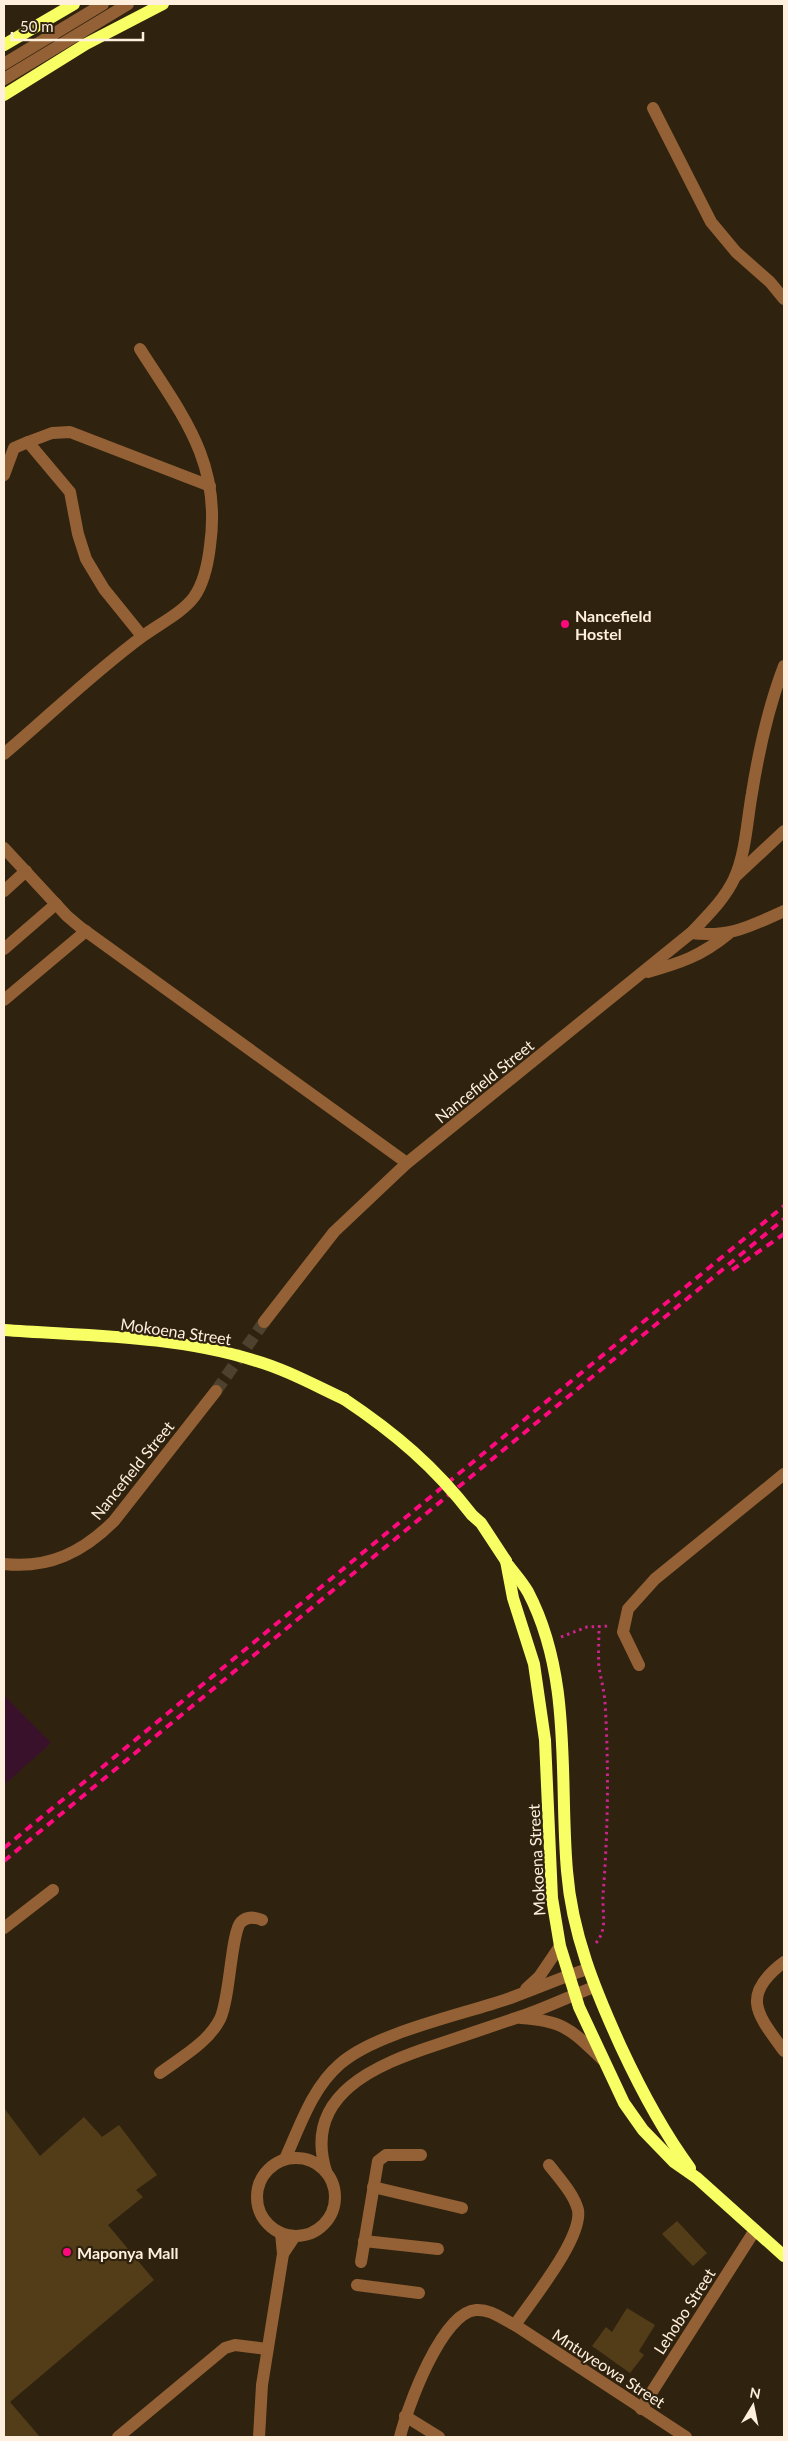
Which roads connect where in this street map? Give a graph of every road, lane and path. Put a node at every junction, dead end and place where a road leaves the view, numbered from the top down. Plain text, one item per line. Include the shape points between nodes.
1 (74, 4) edge
2 (103, 4) edge
3 (128, 4) edge
4 (162, 4) edge
5 (4, 45) edge
6 (4, 64) edge
7 (4, 79) edge
8 (4, 95) edge
9 (653, 108) dead end
10 (784, 299) edge
11 (140, 348) dead end
12 (28, 442) junction
13 (4, 475) edge
14 (210, 486) junction
15 (142, 636) junction
16 (784, 666) edge
17 (4, 754) edge
18 (784, 831) edge
19 (4, 848) edge
20 (26, 871) junction
21 (734, 877) junction
22 (4, 891) edge
23 (56, 904) junction
24 (784, 911) edge
25 (86, 931) junction
26 (691, 933) junction
27 (728, 934) junction
28 (4, 950) edge
29 (641, 974) junction
30 (7, 992) edge
31 (407, 1163) junction
32 (264, 1322) tunnel mouth
33 (4, 1330) edge
34 (216, 1391) tunnel mouth
35 (784, 1474) edge
36 (506, 1561) junction
37 (4, 1564) edge
38 (557, 1638) dead end
39 (639, 1665) dead end
40 (53, 1890) dead end
41 (262, 1920) dead end
42 (4, 1928) edge
43 (560, 1946) junction
44 (582, 1949) junction
45 (784, 1962) edge
46 (588, 1969) junction
47 (568, 1975) junction
48 (594, 1987) junction
49 (574, 1994) junction
50 (514, 1997) junction
51 (519, 2018) junction
52 (784, 2051) edge
53 (602, 2059) junction
54 (160, 2073) dead end
55 (420, 2155) dead end
56 (285, 2159) junction
57 (550, 2165) dead end
58 (326, 2171) junction
59 (697, 2178) junction
60 (373, 2187) junction
61 (462, 2208) dead end
62 (755, 2230) junction
63 (281, 2233) junction
64 (294, 2236) junction
65 (364, 2240) junction
66 (438, 2250) dead end
67 (283, 2254) junction
68 (784, 2256) edge
69 (361, 2262) dead end
70 (357, 2285) dead end
71 (419, 2293) dead end
72 (515, 2325) junction
73 (267, 2349) junction
74 (641, 2409) junction
75 (406, 2416) junction
76 (118, 2437) edge
77 (259, 2437) edge
78 (400, 2437) edge
79 (438, 2437) edge
80 (686, 2437) edge

1 - 5 main road
2 - 6 street
3 - 7 street
4 - 8 main road via 86,44
9 - 10 street via 711,222
11 - 14 street via 187,423 202,455
12 - 13 street via 14,448
12 - 14 street via 52,433 70,432
12 - 15 street via 70,492 86,559 104,589
14 - 15 street via 214,521 203,578 187,604
15 - 17 street
16 - 21 street via 770,703 742,852
18 - 21 street
19 - 20 street
20 - 22 street
20 - 23 street
21 - 26 street, Nancefield Street via 724,897
23 - 25 street
23 - 28 street
24 - 27 street
25 - 30 street
25 - 31 street
26 - 27 street
26 - 29 street, Nancefield Street
27 - 29 street via 690,960
29 - 31 street, Nancefield Street
31 - 32 street, Nancefield Street via 334,1232
33 - 36 main road, Mokoena Street, bridge via 143,1340 215,1349 255,1360 344,1400 386,1427 423,1459 481,1523
34 - 37 street, Nancefield Street via 99,1536 56,1561 28,1566
35 - 39 street via 655,1579 628,1609 623,1632
36 - 43 main road, Mokoena Street via 539,1694 549,1806 552,1898
36 - 44 main road, Mokoena Street via 528,1592 551,1657 565,1779 567,1871
38 - 44 path via 599,1626 608,1786 604,1924 601,1937 595,1944
40 - 42 street
41 - 54 street via 246,1919 237,1929 225,2007 219,2021 198,2045
43 - 47 main road, Mokoena Street
43 - 50 street via 539,1977
44 - 46 main road, Mokoena Street
45 - 52 street via 771,1972 756,2005 761,2021
46 - 47 street
46 - 48 main road, Mokoena Street
47 - 49 main road, Mokoena Street
47 - 50 street
48 - 49 street
48 - 59 main road, Mokoena Street via 656,2120
49 - 51 street
49 - 53 main road, Mokoena Street
50 - 56 street via 380,2041 341,2063 313,2098
51 - 53 street via 555,2022 567,2028
51 - 58 street via 401,2056 362,2075 338,2100 324,2123 320,2147
53 - 59 main road, Mokoena Street via 624,2103 643,2130 674,2162
55 - 60 street via 386,2155 380,2158
56 - 58 street via 307,2159
56 - 63 street via 264,2173 256,2196 263,2218
57 - 72 street via 578,2209 578,2226 571,2242
58 - 64 street via 336,2195 334,2208 319,2229 307,2235
59 - 62 main road, Mokoena Street
60 - 61 street
60 - 65 street
62 - 68 main road, Mokoena Street
62 - 74 street, Lehobo Street
63 - 64 street
63 - 67 street
64 - 67 street
65 - 66 street
65 - 69 street
67 - 73 street
70 - 71 street
72 - 74 street, Mntuyeowa Street
72 - 75 street, Mntuyeowa Street via 491,2312 475,2310 456,2320 425,2370
73 - 76 street via 235,2345 225,2348
73 - 77 street
74 - 80 street, Mntuyeowa Street
75 - 78 street, Mntuyeowa Street
75 - 79 street

